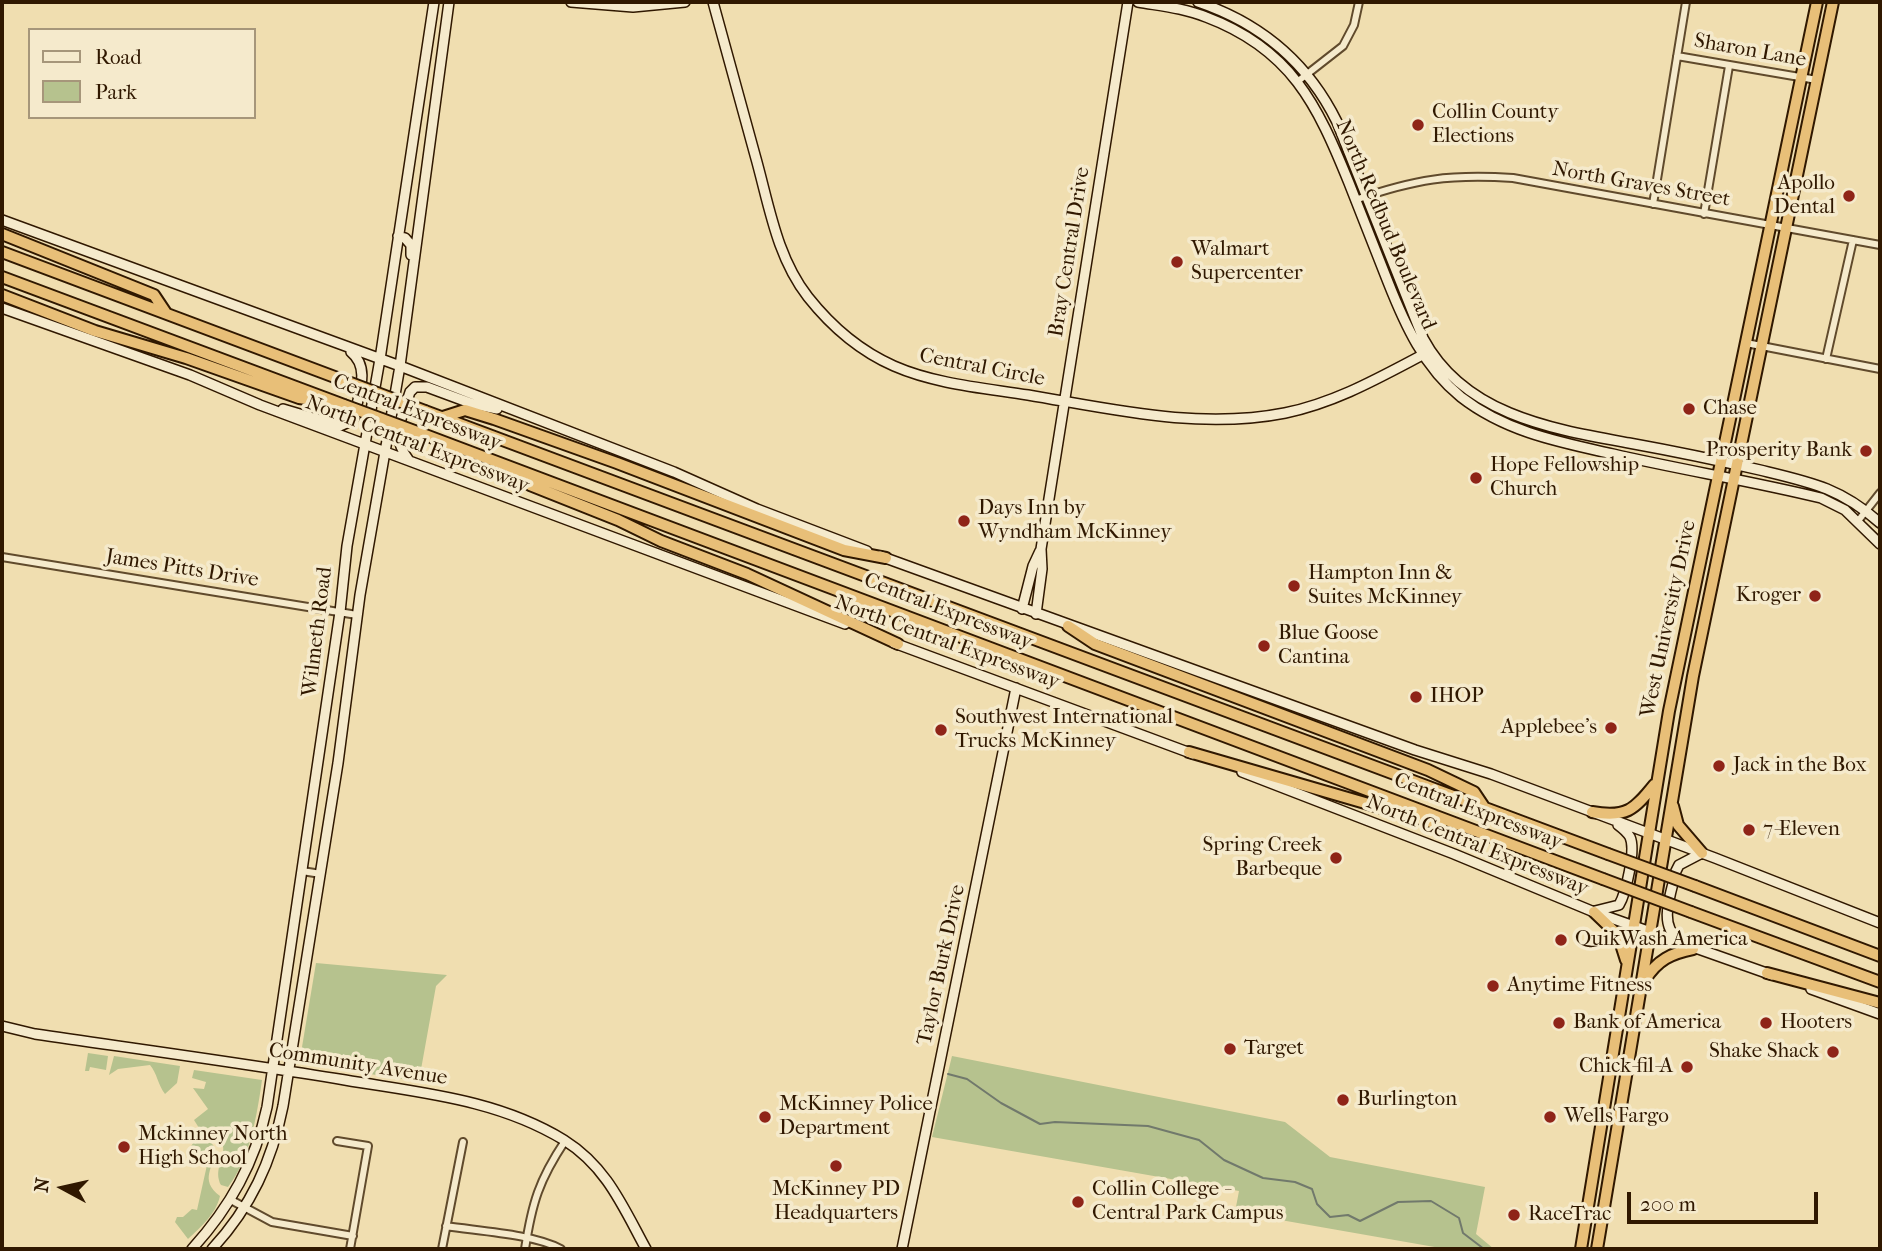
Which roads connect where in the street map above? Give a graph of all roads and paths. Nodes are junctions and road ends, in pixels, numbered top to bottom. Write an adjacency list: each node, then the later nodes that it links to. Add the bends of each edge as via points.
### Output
1 (434, 2): 19 (main road, Wilmeth Road)
2 (449, 2): 20 (main road, Wilmeth Road)
3 (570, 2): 4 (main road, via 633,7)
4 (685, 2)
5 (713, 2): 46 (main road, Central Circle, via 774,229 792,272 821,312 862,349 905,370)
6 (1128, 2): 46 (main road, Bray Central Drive)
7 (1138, 2): 18 (main road, North Redbud Boulevard, via 1192,12 1231,28 1271,54)
8 (1198, 2): 15 (main road, North Redbud Boulevard, via 1265,35)
9 (1359, 2): 15 (street, via 1343,46)
10 (1686, 2): 13 (street)
11 (1817, 2): 16 (highway, West University Drive)
12 (1833, 2): 17 (highway, West University Drive)
13 (1677, 56): 14 (street, Sharon Lane); 23 (street)
14 (1729, 66): 16 (street, Sharon Lane); 24 (street)
15 (1308, 75): 18 (street); 21 (main road, North Redbud Boulevard, via 1337,122)
16 (1801, 78): 17 (street, Sharon Lane); 26 (highway, West University Drive)
17 (1817, 80): 27 (highway, West University Drive)
18 (1297, 82): 22 (main road, North Redbud Boulevard, via 1327,128)
19 (415, 118): 20 (main road); 29 (main road, Wilmeth Road)
20 (433, 122): 37 (main road, Wilmeth Road)
21 (1366, 196): 22 (street, North Graves Street); 23 (street, North Graves Street, via 1419,180 1468,176 1513,178); 41 (main road, North Redbud Boulevard)
22 (1355, 200): 41 (main road, North Redbud Boulevard, via 1399,311)
23 (1653, 204): 24 (street, North Graves Street)
24 (1704, 214): 26 (street, North Graves Street)
25 (2, 220): 40 (main road)
26 (1771, 226): 27 (street, North Graves Street); 38 (highway, West University Drive)
27 (1786, 229): 30 (street, North Graves Street); 39 (highway, West University Drive)
28 (2, 234): 36 (highway, via 154,295)
29 (398, 236): 37 (main road, via 411,244); 42 (main road, Wilmeth Road)
30 (1853, 240): 31 (street, North Graves Street); 43 (street)
31 (1880, 245)
32 (2, 252): 36 (highway, Central Expressway)
33 (2, 277): 48 (highway, Central Expressway)
34 (2, 295): 48 (highway, via 95,331 299,398)
35 (2, 308): 47 (main road, North Central Expressway, via 190,374)
36 (166, 313): 50 (highway, Central Expressway, bridge)
37 (405, 320): 44 (main road, Wilmeth Road)
38 (1746, 343): 39 (street); 59 (highway, West University Drive)
39 (1761, 346): 43 (street); 60 (highway, West University Drive)
40 (347, 348): 42 (main road); 47 (main road, via 363,368 354,418 349,422 341,426)
41 (1426, 353): 46 (main road, Central Circle, via 1337,398 1262,416 1174,418); 51 (main road, North Redbud Boulevard, via 1485,401); 52 (main road, North Redbud Boulevard, via 1446,383 1471,404 1512,428)
42 (380, 359): 44 (main road); 53 (main road, Wilmeth Road)
43 (1826, 359): 45 (street)
44 (400, 366): 49 (main road); 54 (main road, Wilmeth Road)
45 (1880, 369)
46 (1063, 401): 68 (main road, Bray Central Drive)
47 (261, 405): 53 (main road, North Central Expressway)
48 (344, 405): 56 (highway, Central Expressway, bridge)
49 (519, 413): 58 (main road, via 415,387 397,435 399,448); 70 (main road)
50 (443, 418): 70 (highway, via 465,411 494,419 844,550); 81 (highway, Central Expressway)
51 (1547, 427): 52 (main road); 55 (main road, North Redbud Boulevard)
52 (1544, 438): 57 (main road, North Redbud Boulevard)
53 (363, 442): 54 (main road, North Central Expressway); 72 (main road, Wilmeth Road)
54 (384, 451): 58 (main road, North Central Expressway); 74 (main road, Wilmeth Road)
55 (1681, 453): 57 (main road, via 1640,450); 59 (main road, North Redbud Boulevard)
56 (485, 459): 76 (highway, via 530,485 747,574); 86 (highway, Central Expressway)
57 (1633, 459): 61 (main road, North Redbud Boulevard)
58 (410, 461): 76 (main road, North Central Expressway)
59 (1721, 461): 60 (main road, North Redbud Boulevard); 61 (highway, West University Drive)
60 (1736, 464): 62 (highway, West University Drive); 64 (main road, North Redbud Boulevard, via 1819,484)
61 (1718, 477): 62 (main road, North Redbud Boulevard); 79 (highway, West University Drive)
62 (1733, 480): 65 (main road, North Redbud Boulevard, via 1821,498); 80 (highway, West University Drive)
63 (1880, 493): 64 (street)
64 (1866, 510): 65 (street); 66 (main road, North Redbud Boulevard)
65 (1858, 521): 67 (main road, North Redbud Boulevard)
66 (1880, 523)
67 (1880, 544)
68 (1041, 549): 71 (main road, Bray Central Drive); 73 (main road, Bray Central Drive)
69 (2, 557): 72 (street, James Pitts Drive)
70 (886, 558): 71 (main road)
71 (1022, 609): 73 (main road)
72 (340, 612): 74 (street, James Pitts Drive); 88 (main road, Wilmeth Road)
73 (1036, 614): 75 (main road)
74 (357, 615): 89 (main road, Wilmeth Road)
75 (1068, 626): 81 (highway, via 1095,644 1428,770 1474,792); 82 (main road)
76 (898, 644): 77 (main road, North Central Expressway)
77 (1016, 688): 78 (main road, North Central Expressway); 122 (main road, Taylor Burk Drive)
78 (1189, 752): 86 (highway); 90 (main road, North Central Expressway)
79 (1656, 783): 82 (highway, via 1627,811 1613,815); 84 (highway, West University Drive)
80 (1672, 797): 85 (highway, West University Drive); 87 (highway, via 1678,825)
81 (1484, 807): 95 (highway, Central Expressway, bridge)
82 (1592, 812): 83 (main road)
83 (1610, 818): 84 (main road); 90 (main road, via 1630,838 1628,878 1619,905)
84 (1649, 833): 85 (main road); 92 (highway, West University Drive)
85 (1665, 839): 87 (main road); 93 (highway, West University Drive)
86 (1519, 847): 98 (highway, Central Expressway, bridge)
87 (1702, 853): 91 (main road); 94 (main road, via 1677,868 1667,918 1670,933)
88 (302, 872): 89 (street); 103 (main road, Wilmeth Road)
89 (321, 874): 104 (main road, Wilmeth Road)
90 (1594, 912): 92 (main road, North Central Expressway); 96 (highway, via 1618,935)
91 (1880, 923)
92 (1634, 927): 93 (main road, North Central Expressway); 96 (highway, West University Drive)
93 (1650, 933): 94 (main road, North Central Expressway); 99 (highway, West University Drive)
94 (1693, 948): 97 (main road, North Central Expressway); 99 (highway, via 1665,958)
95 (1880, 956)
96 (1628, 966): 105 (highway, West University Drive)
97 (1767, 973): 100 (highway); 101 (main road, North Central Expressway)
98 (1880, 982)
99 (1642, 985): 106 (highway, West University Drive)
100 (1880, 1003)
101 (1880, 1014)
102 (2, 1026): 103 (main road, Community Avenue)
103 (273, 1069): 104 (main road, Community Avenue); 110 (main road, Wilmeth Road, via 260,1136)
104 (289, 1071): 107 (main road, Community Avenue, via 474,1101 515,1115); 111 (main road, Wilmeth Road, via 273,1150)
105 (1608, 1081): 106 (highway); 123 (highway, West University Drive)
106 (1625, 1083): 124 (highway, West University Drive)
107 (565, 1141): 114 (street, via 535,1195); 121 (main road, Community Avenue, via 613,1187)
108 (337, 1142): 113 (street, via 368,1146)
109 (463, 1142): 112 (street)
110 (231, 1200): 111 (street); 115 (main road, Wilmeth Road)
111 (244, 1208): 113 (street, via 280,1224); 116 (main road, Wilmeth Road)
112 (446, 1226): 114 (street); 118 (street)
113 (353, 1236): 117 (street)
114 (527, 1239): 119 (street); 120 (street)
115 (192, 1249)
116 (212, 1249)
117 (350, 1249)
118 (442, 1249)
119 (525, 1249)
120 (561, 1249)
121 (646, 1249)
122 (902, 1249)
123 (1581, 1249)
124 (1597, 1249)

